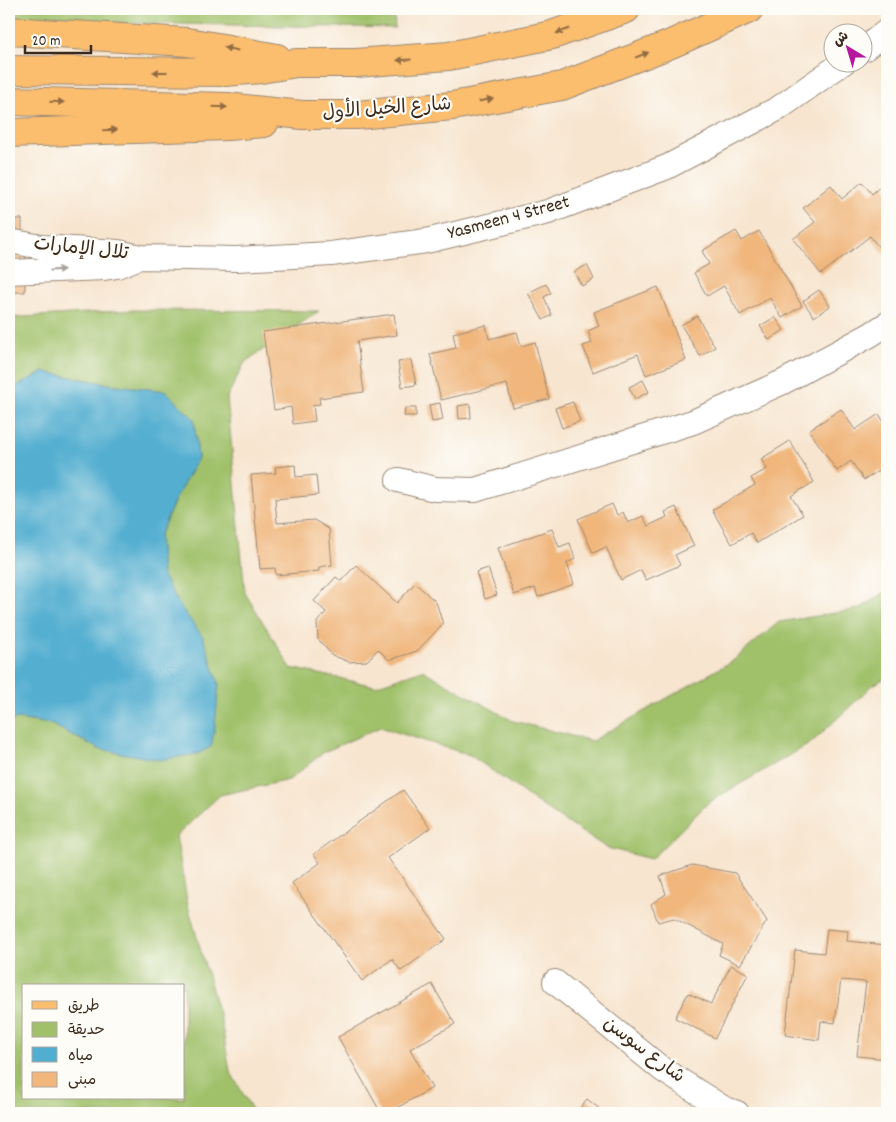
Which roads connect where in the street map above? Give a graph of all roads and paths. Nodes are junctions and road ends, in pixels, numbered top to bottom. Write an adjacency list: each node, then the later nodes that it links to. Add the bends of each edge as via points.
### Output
1 (626, 9): 6 (main road, one-way to 6, via 552,34 449,56 356,63)
2 (749, 9): 10 (main road, شارع الخيل الأول, one-way to 2, via 357,115 452,106 562,86 671,44)
3 (9, 30): 6 (main road, one-way to 3, via 187,42)
4 (887, 31): 5 (street)
5 (874, 41)
6 (296, 63): 7 (main road, one-way to 7, via 225,72)
7 (9, 70)
8 (830, 72): 13 (street, Yasmeen 4 Street, via 778,108 667,168 548,212 426,241 331,254 236,259)
9 (9, 101): 10 (main road, شارع الخيل الأول, one-way to 10, via 227,107)
10 (302, 115): 11 (main road, one-way to 10, via 228,126)
11 (9, 133)
12 (9, 241): 13 (street, تلال الإمارات, via 42,248 118,252)
13 (140, 257): 14 (street, تلال الإمارات, one-way to 13, via 104,268)
14 (9, 272)
15 (887, 324): 16 (street, via 783,382 693,422 475,490 435,489)
16 (398, 480)
17 (554, 982): 18 (street, شارع سوسن, via 664,1070 723,1108)
18 (737, 1113)

